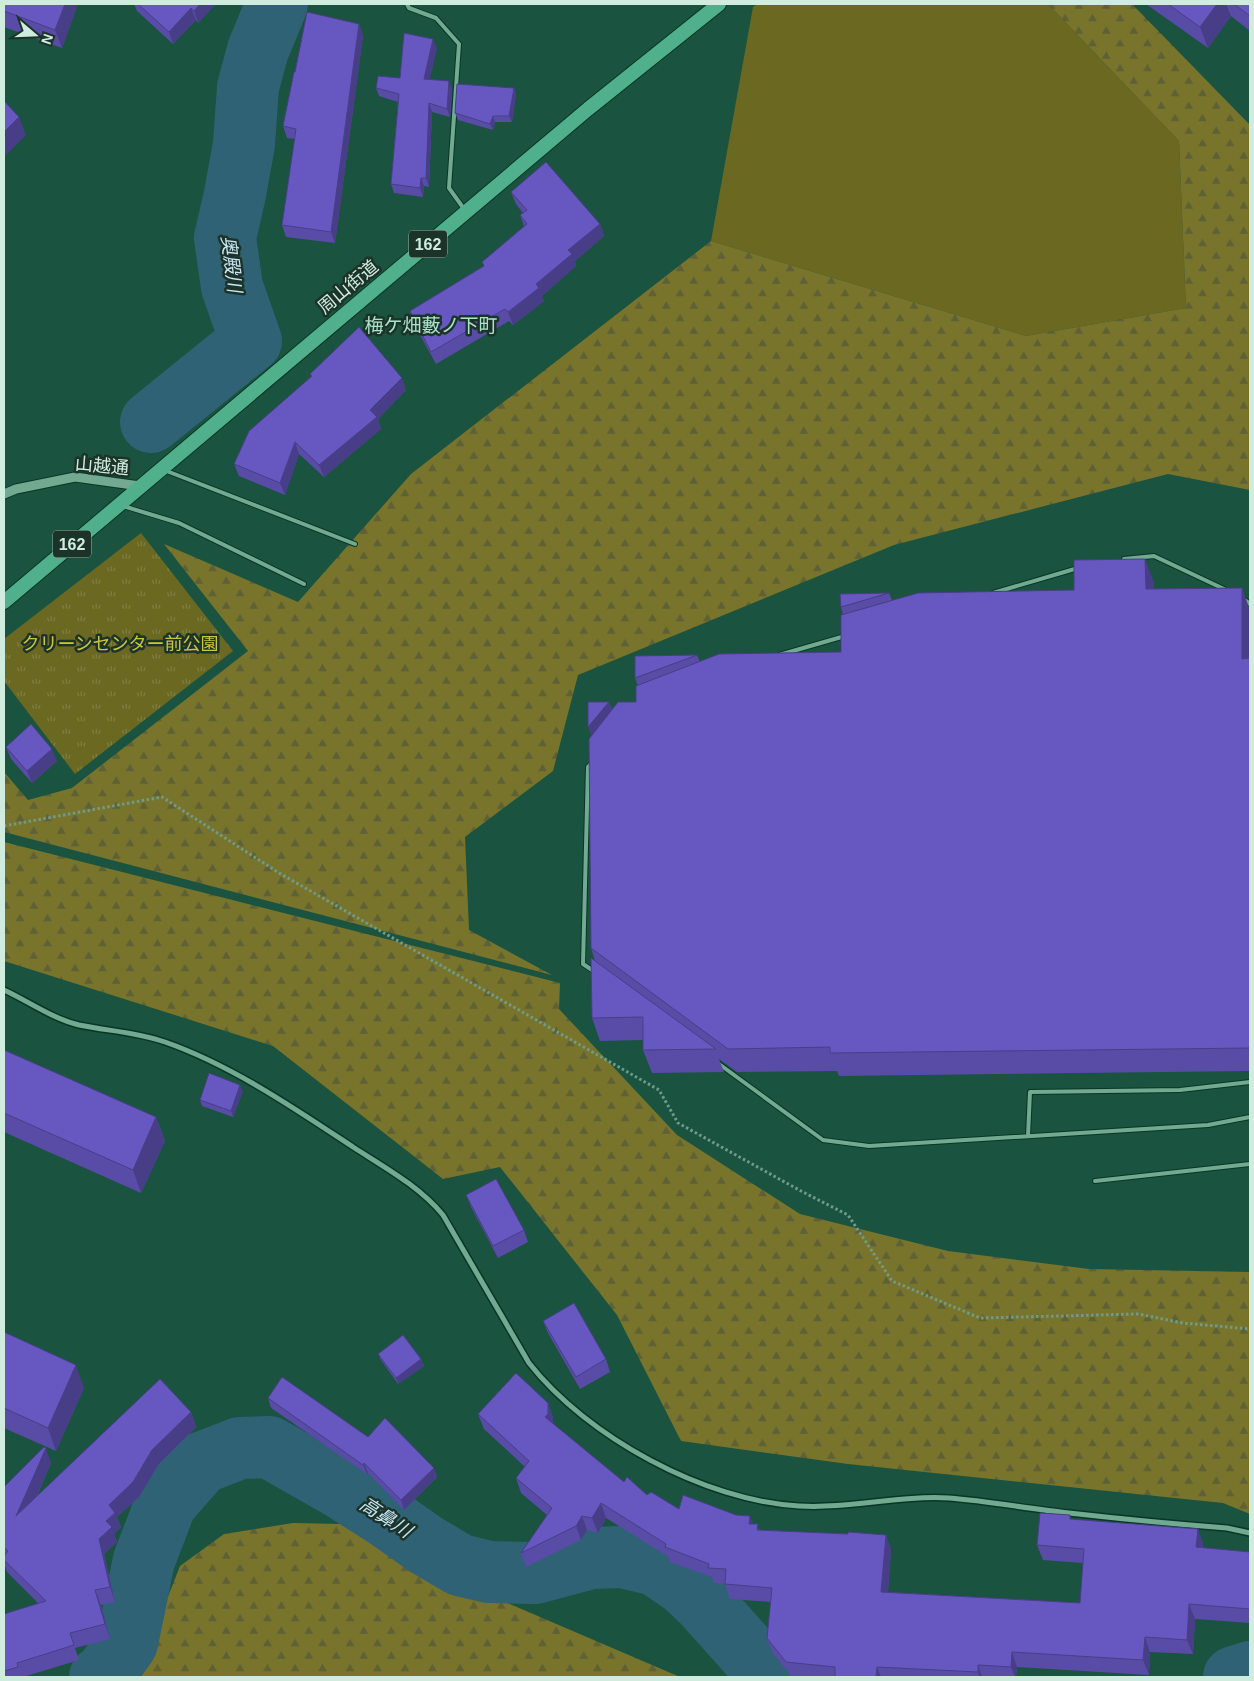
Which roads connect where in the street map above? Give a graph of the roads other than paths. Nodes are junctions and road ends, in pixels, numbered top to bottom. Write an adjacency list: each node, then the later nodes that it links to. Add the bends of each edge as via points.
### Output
1 (407, 4): 3 (lane, via 409,8 436,18 460,44 449,188)
2 (719, 4): 3 (highway, 周山街道 / 162)
3 (466, 212): 4 (highway, 周山街道 / 162)
4 (160, 469): 5 (highway, 周山街道 / 162); 8 (lane)
5 (140, 486): 6 (street, 山越通, via 75,478); 7 (highway, 周山街道 / 162)
6 (4, 494)
7 (117, 505): 11 (lane, via 179,523); 15 (highway, 周山街道 / 162)
8 (355, 544)
9 (1115, 561): 12 (lane, via 1154,556)
10 (1086, 566): 13 (lane)
11 (304, 584)
12 (1229, 592)
13 (991, 593)
14 (1238, 596): 16 (lane)
15 (4, 602)
16 (1250, 604)
17 (850, 634): 18 (lane)
18 (774, 656)
19 (594, 760): 20 (lane, via 588,767 583,964)
20 (599, 975)
21 (4, 990): 28 (street, via 78,1025 138,1034 166,1042 224,1068 306,1116 412,1186 443,1215 529,1363 545,1384 590,1422 628,1448 706,1486 783,1505 837,1506 949,1498)
22 (711, 1058): 25 (lane, via 823,1140 868,1146)
23 (1250, 1082): 25 (lane, via 1180,1090 1030,1092)
24 (1250, 1117): 25 (lane, via 1208,1125)
25 (1028, 1136)
26 (1250, 1164): 27 (lane)
27 (1095, 1181)
28 (1250, 1533)

